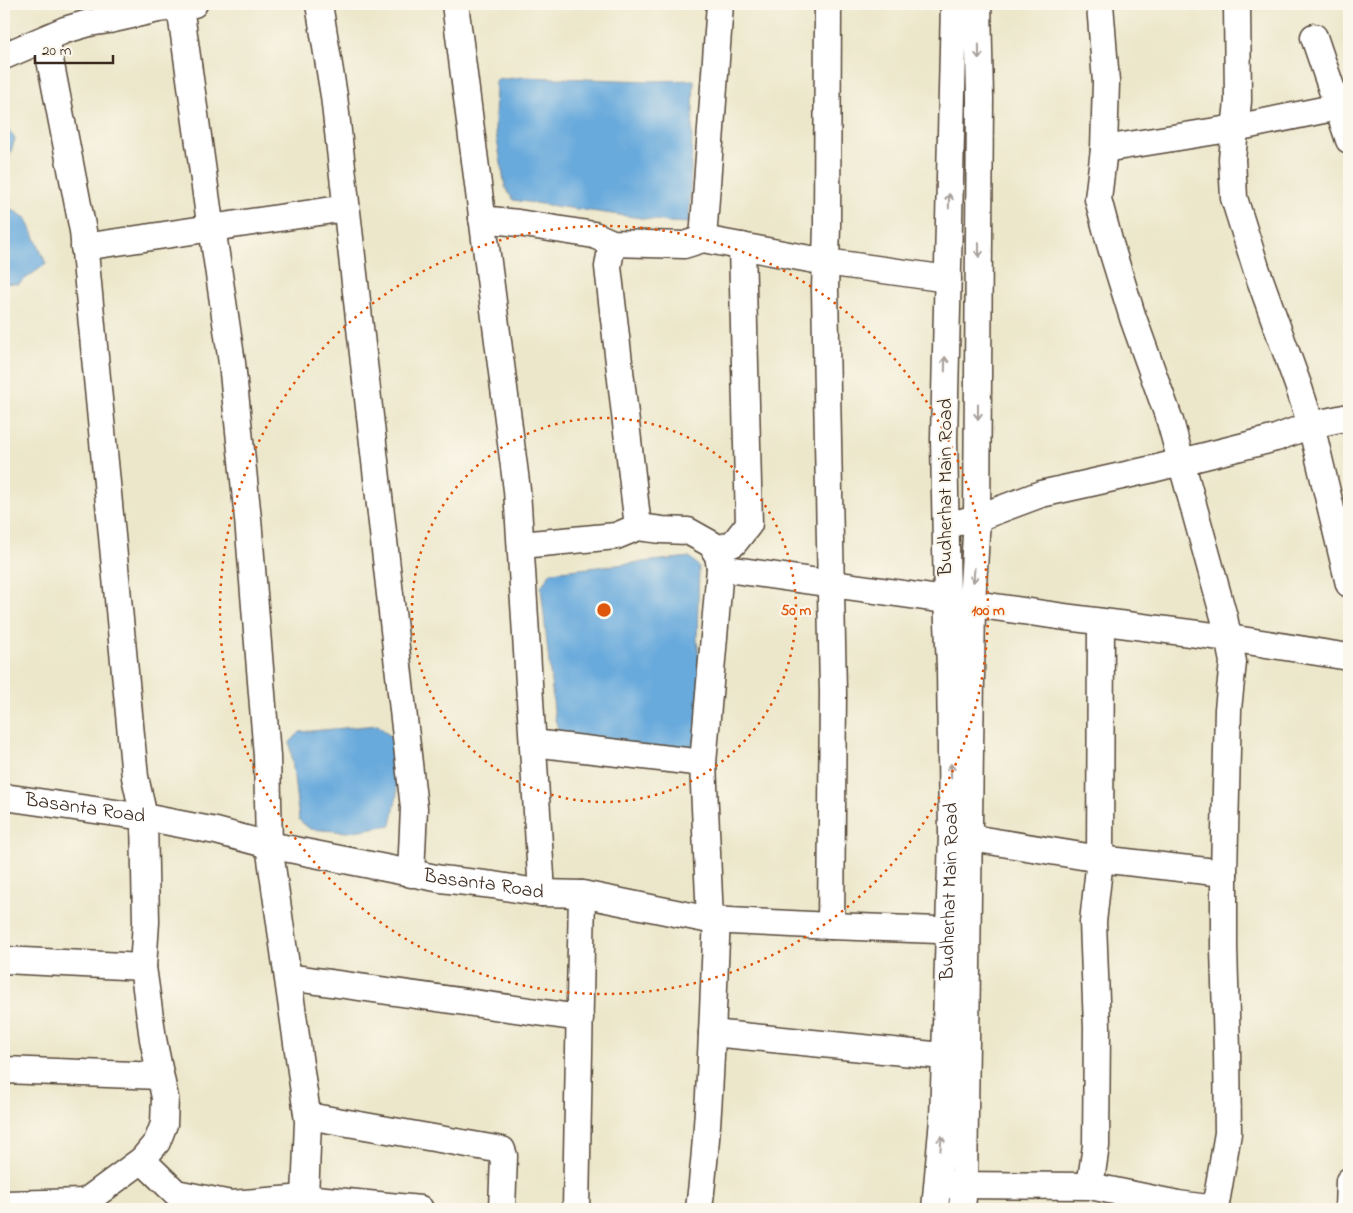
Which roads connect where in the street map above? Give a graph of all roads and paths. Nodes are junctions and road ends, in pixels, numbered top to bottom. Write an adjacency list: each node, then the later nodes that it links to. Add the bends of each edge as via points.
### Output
1 (320, 4): 18 (street)
2 (455, 4): 19 (street)
3 (720, 4): 21 (street)
4 (828, 4): 25 (street)
5 (954, 4): 26 (street, Budherhat Main Road, one-way to 5)
6 (978, 4): 30 (street, Budherhat Main Road, one-way to 30)
7 (1100, 4): 17 (street, via 1106,82)
8 (1237, 4): 15 (street, via 1238,101)
9 (187, 5): 10 (street); 20 (street, via 198,145)
10 (109, 12): 12 (street)
11 (1314, 37): 14 (street)
12 (46, 39): 13 (street); 24 (street)
13 (4, 56)
14 (1344, 106): 15 (street); 16 (street)
15 (1235, 128): 17 (street); 28 (street, via 1232,159 1234,198)
16 (1349, 140)
17 (1104, 149): 29 (street, via 1098,199)
18 (346, 208): 20 (street); 50 (street, via 414,808)
19 (482, 219): 22 (street, via 594,235); 33 (street, via 517,490)
20 (212, 227): 24 (street); 47 (street, via 232,363 248,519 267,756)
21 (703, 239): 22 (street, via 684,245); 23 (street)
22 (612, 243): 32 (street, via 608,267)
23 (742, 246): 25 (street); 34 (street, via 749,524)
24 (84, 247): 45 (street, via 135,776)
25 (826, 262): 26 (street); 35 (street)
26 (948, 279): 31 (street, Budherhat Main Road, one-way to 26, via 944,439)
27 (1349, 417): 28 (street)
28 (1311, 425): 29 (street, via 1276,438); 36 (street)
29 (1181, 462): 30 (street, via 1041,494); 40 (street)
30 (977, 518): 31 (street); 38 (street, Budherhat Main Road, one-way to 38)
31 (946, 526): 37 (street, Budherhat Main Road)
32 (638, 527): 33 (street, via 616,536); 34 (street, via 688,531 712,545)
33 (521, 545): 42 (street)
34 (718, 559): 35 (street); 43 (street)
35 (832, 584): 37 (street); 54 (street)
36 (1349, 584)
37 (946, 600): 38 (street); 46 (street, Budherhat Main Road, one-way to 37)
38 (972, 603): 39 (street); 46 (street, Budherhat Main Road)
39 (1101, 622): 40 (street); 48 (street)
40 (1229, 638): 41 (street); 49 (street, via 1233,662 1228,708)
41 (1349, 657)
42 (533, 743): 43 (street); 51 (street)
43 (703, 763): 53 (street)
44 (4, 797): 45 (street, Basanta Road)
45 (144, 817): 47 (street, Basanta Road); 57 (street, via 146,922)
46 (961, 836): 48 (street); 55 (street, Budherhat Main Road)
47 (269, 845): 50 (street, Basanta Road); 58 (street)
48 (1100, 859): 49 (street); 67 (street, via 1093,922 1097,1027 1096,1146)
49 (1224, 873): 77 (street, via 1228,1133)
50 (411, 874): 51 (street, Basanta Road)
51 (542, 893): 52 (street, Basanta Road)
52 (582, 894): 53 (street, Basanta Road); 59 (street)
53 (714, 920): 54 (street, Basanta Road); 60 (street)
54 (831, 926): 55 (street, Basanta Road)
55 (958, 930): 61 (street, Budherhat Main Road, via 948,989)
56 (4, 960): 57 (street)
57 (143, 967): 63 (street)
58 (288, 977): 59 (street); 64 (street)
59 (580, 1018): 75 (street)
60 (712, 1033): 61 (street); 76 (street)
61 (956, 1057): 68 (street, Budherhat Main Road, one-way to 61, via 943,1119); 69 (street, Budherhat Main Road)
62 (4, 1070): 63 (street)
63 (160, 1076): 65 (street, via 165,1098 164,1124 157,1142)
64 (308, 1116): 70 (street); 74 (street, via 502,1150)
65 (142, 1160): 70 (street, via 176,1193 231,1204); 72 (street)
66 (1349, 1181): 78 (street)
67 (1090, 1186): 69 (street); 77 (street)
68 (937, 1197): 69 (street)
69 (963, 1197)
70 (305, 1198): 73 (street)
71 (4, 1204): 72 (street)
72 (86, 1206)
73 (420, 1209)
74 (502, 1209)
75 (576, 1209)
76 (699, 1209)
77 (1215, 1209)
78 (1348, 1209)

